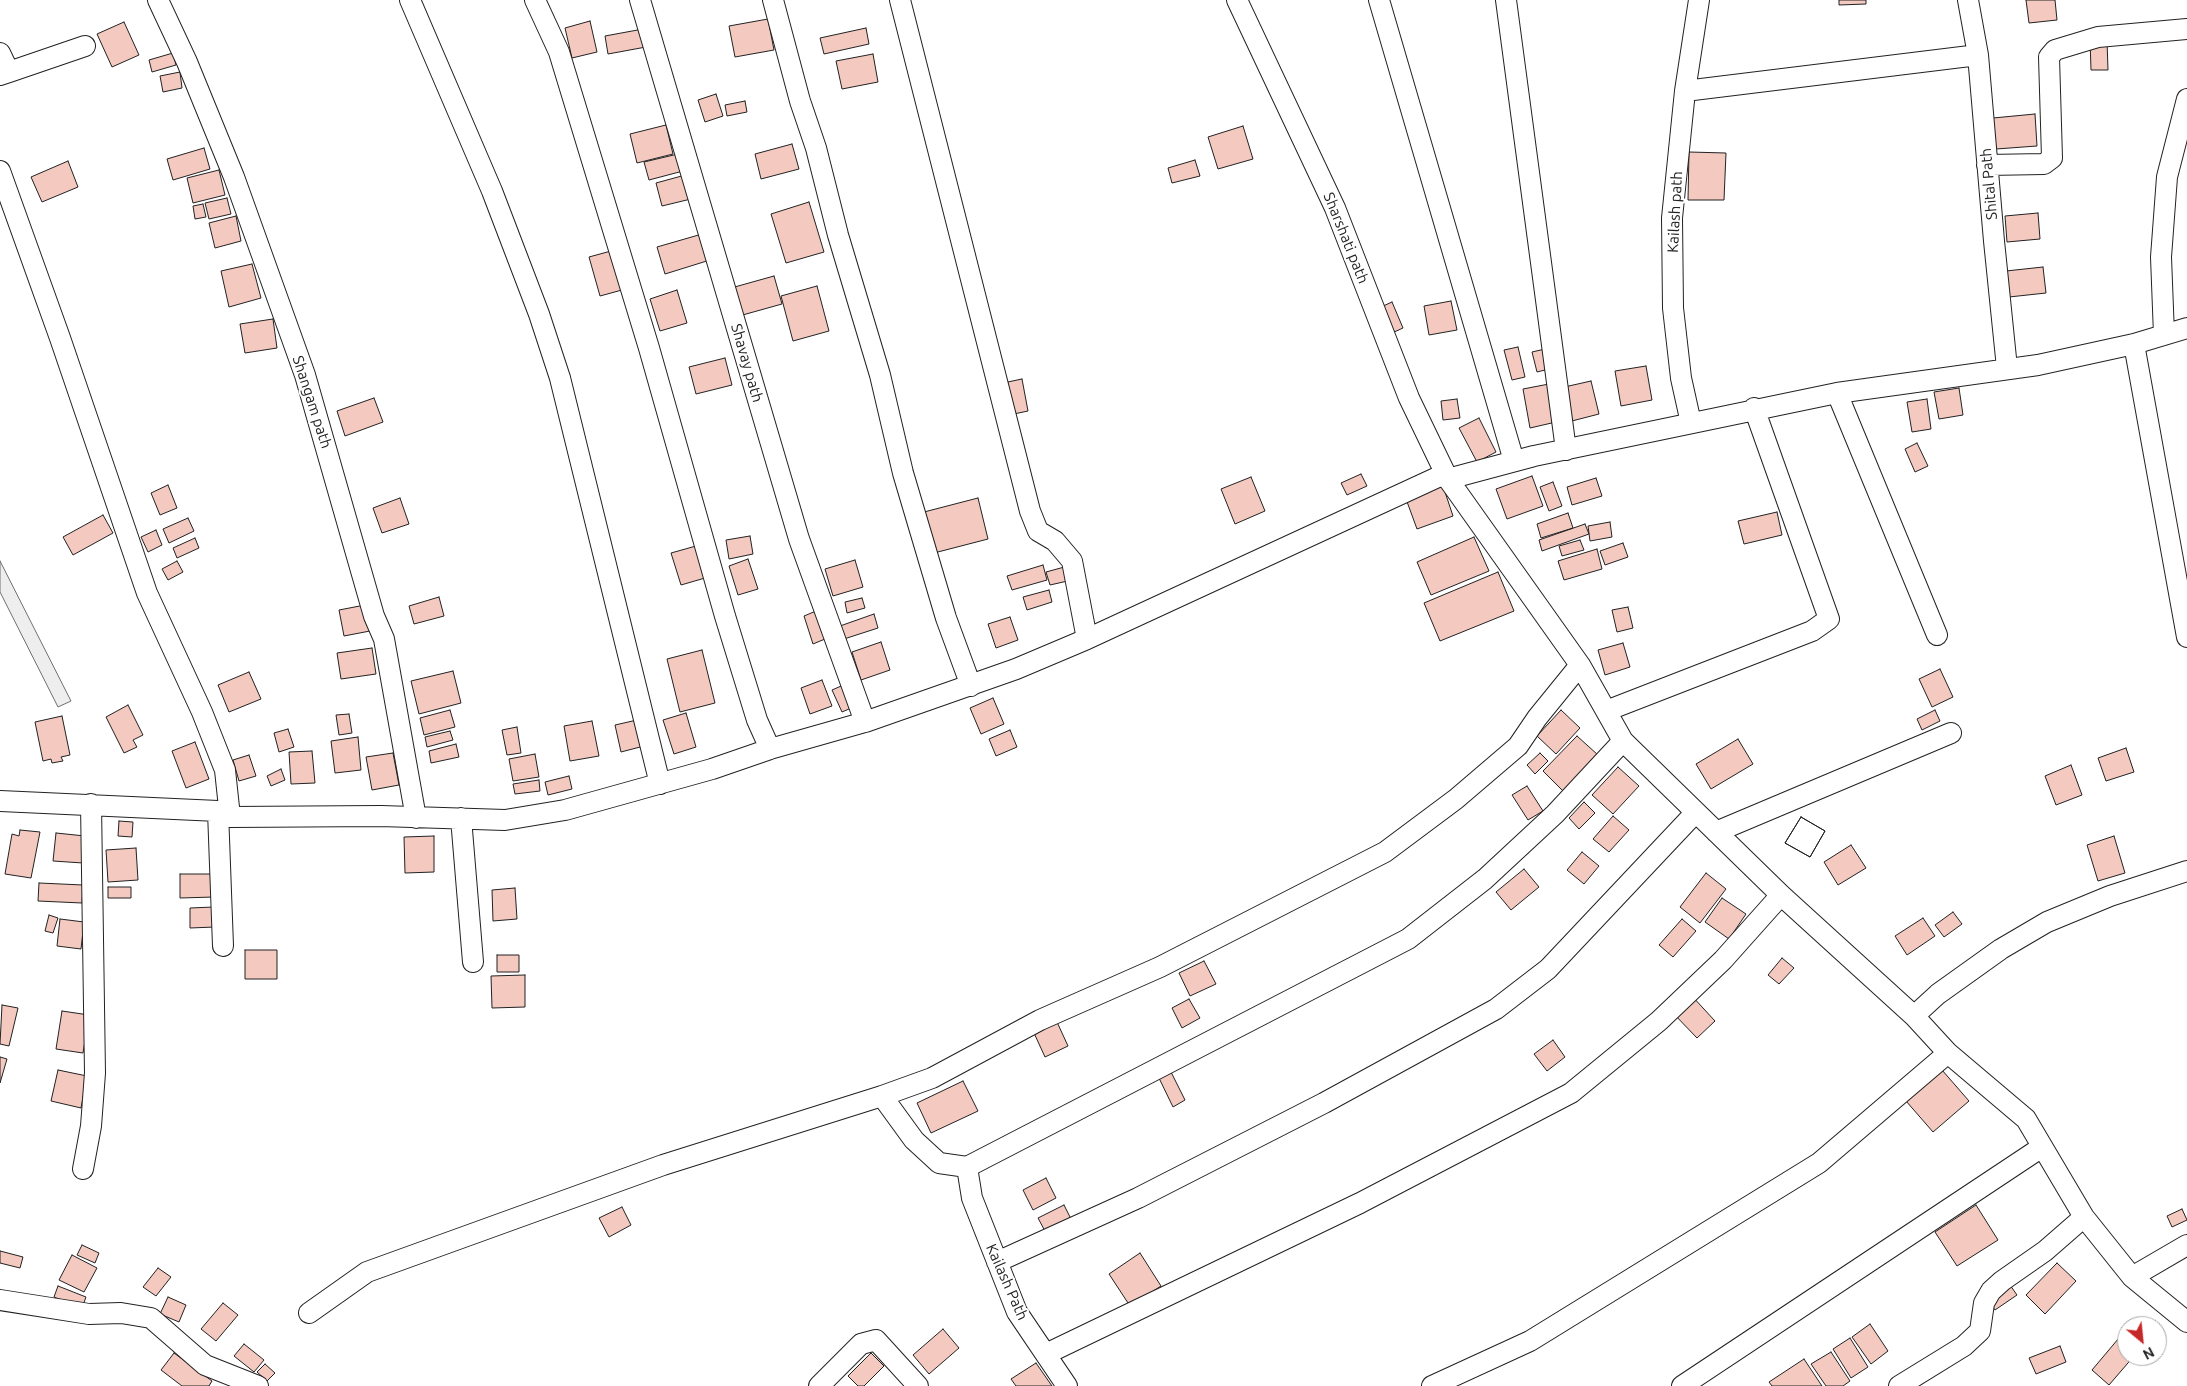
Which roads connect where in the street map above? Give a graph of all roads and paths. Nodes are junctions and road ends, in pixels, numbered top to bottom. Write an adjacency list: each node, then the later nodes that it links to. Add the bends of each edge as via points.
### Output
1 (158, 0): 46 (street, Shangam path, via 234,177 305,375 374,616 384,639)
2 (410, 0): 41 (street, via 488,183 539,314 562,387)
3 (535, 0): 40 (street, via 558,52 649,348 725,616 757,720)
4 (640, 0): 37 (street, Shavay path, via 798,539)
5 (773, 0): 35 (street, via 880,376 903,473 946,618)
6 (900, 0): 33 (street, via 1030,511 1038,531 1055,541 1072,561)
7 (1237, 0): 30 (street, Sharshati path, via 1335,208 1409,398)
8 (1379, 0): 29 (street)
9 (1506, 0): 28 (street)
10 (1699, 0): 17 (street, Kailash path)
11 (1968, 0): 15 (street, Shital Path)
12 (2187, 29): 19 (street, via 2098,37 2055,50 2049,56 2052,158 2044,164)
13 (85, 46): 16 (street)
14 (0, 53): 16 (street)
15 (1978, 55): 17 (street); 19 (street, Shital Path)
16 (4, 73)
17 (1685, 91): 27 (street, Kailash path, via 1672,218 1674,308 1681,378)
18 (2187, 99): 22 (street, via 2167,177 2162,258)
19 (1987, 165): 24 (street, Shital Path)
20 (0, 172): 45 (street, via 147,593 225,770)
21 (2187, 328): 22 (street)
22 (2164, 335): 23 (street)
23 (2134, 344): 24 (street, via 2038,365); 32 (street)
24 (2007, 368): 25 (street)
25 (1837, 393): 26 (street); 31 (street)
26 (1754, 408): 27 (street); 36 (street, via 1829,619 1812,631)
27 (1691, 423): 28 (street)
28 (1566, 450): 29 (street)
29 (1514, 461): 30 (street)
30 (1448, 479): 33 (street, via 1440,476); 34 (street, Sharshati path)
31 (1937, 635)
32 (2187, 637)
33 (1088, 639): 35 (street)
34 (1580, 665): 36 (street, Sharshati path); 55 (street, via 1518,746 1456,799 1385,852 1160,967 1040,1020 932,1078)
35 (971, 686): 37 (street)
36 (1606, 711): 39 (street, Sharshati path)
37 (865, 722): 40 (street)
38 (1951, 733): 48 (street)
39 (1623, 741): 44 (street, Sharshati path); 57 (street, via 1548,821 1485,879 1408,939)
40 (770, 749): 41 (street)
41 (660, 784): 47 (street, via 556,811 505,820)
42 (0, 800): 43 (street)
43 (91, 804): 45 (street); 58 (street, via 95,1073 91,1126)
44 (1696, 812): 48 (street, Sharshati path); 61 (street, via 1548,969 1496,1009 1324,1103 1164,1184)
45 (224, 814): 46 (street); 51 (street)
46 (416, 818): 47 (street)
47 (462, 818): 52 (street)
48 (1716, 832): 50 (street, Sharshati path)
49 (2187, 871): 53 (street, via 2110,896 2047,922 1993,955 1938,994)
50 (1781, 895): 53 (street, Sharshati path); 66 (street, via 1724,960 1659,1021 1572,1093 1360,1203)
51 (223, 946)
52 (473, 962)
53 (1914, 1016): 54 (street, Sharshati path)
54 (1948, 1053): 56 (street, Sharshati path, via 2026,1119); 71 (street, via 1819,1163 1530,1341)
55 (882, 1096): 57 (street, via 914,1140 939,1163); 64 (street, via 663,1165 367,1272)
56 (2042, 1147): 59 (street, Sharshati path); 72 (street)
57 (967, 1167): 61 (street, Kailash Path, via 972,1198)
58 (83, 1169)
59 (2084, 1217): 62 (street, Sharshati path); 73 (street, via 1991,1291 1984,1302 1980,1331 1964,1346)
60 (2187, 1246): 62 (street)
61 (997, 1262): 66 (street, Kailash Path, via 1018,1312)
62 (2132, 1277): 65 (street, Sharshati path)
63 (0, 1300): 67 (street, via 89,1314 121,1312 151,1318 205,1365)
64 (309, 1313)
65 (2187, 1322)
66 (1046, 1354): 70 (street, Kailash Path)
67 (258, 1386)
68 (819, 1386): 69 (street, via 861,1344 876,1340)
69 (918, 1386)
70 (1067, 1386)
71 (1432, 1386)
72 (1682, 1386)
73 (1899, 1386)

